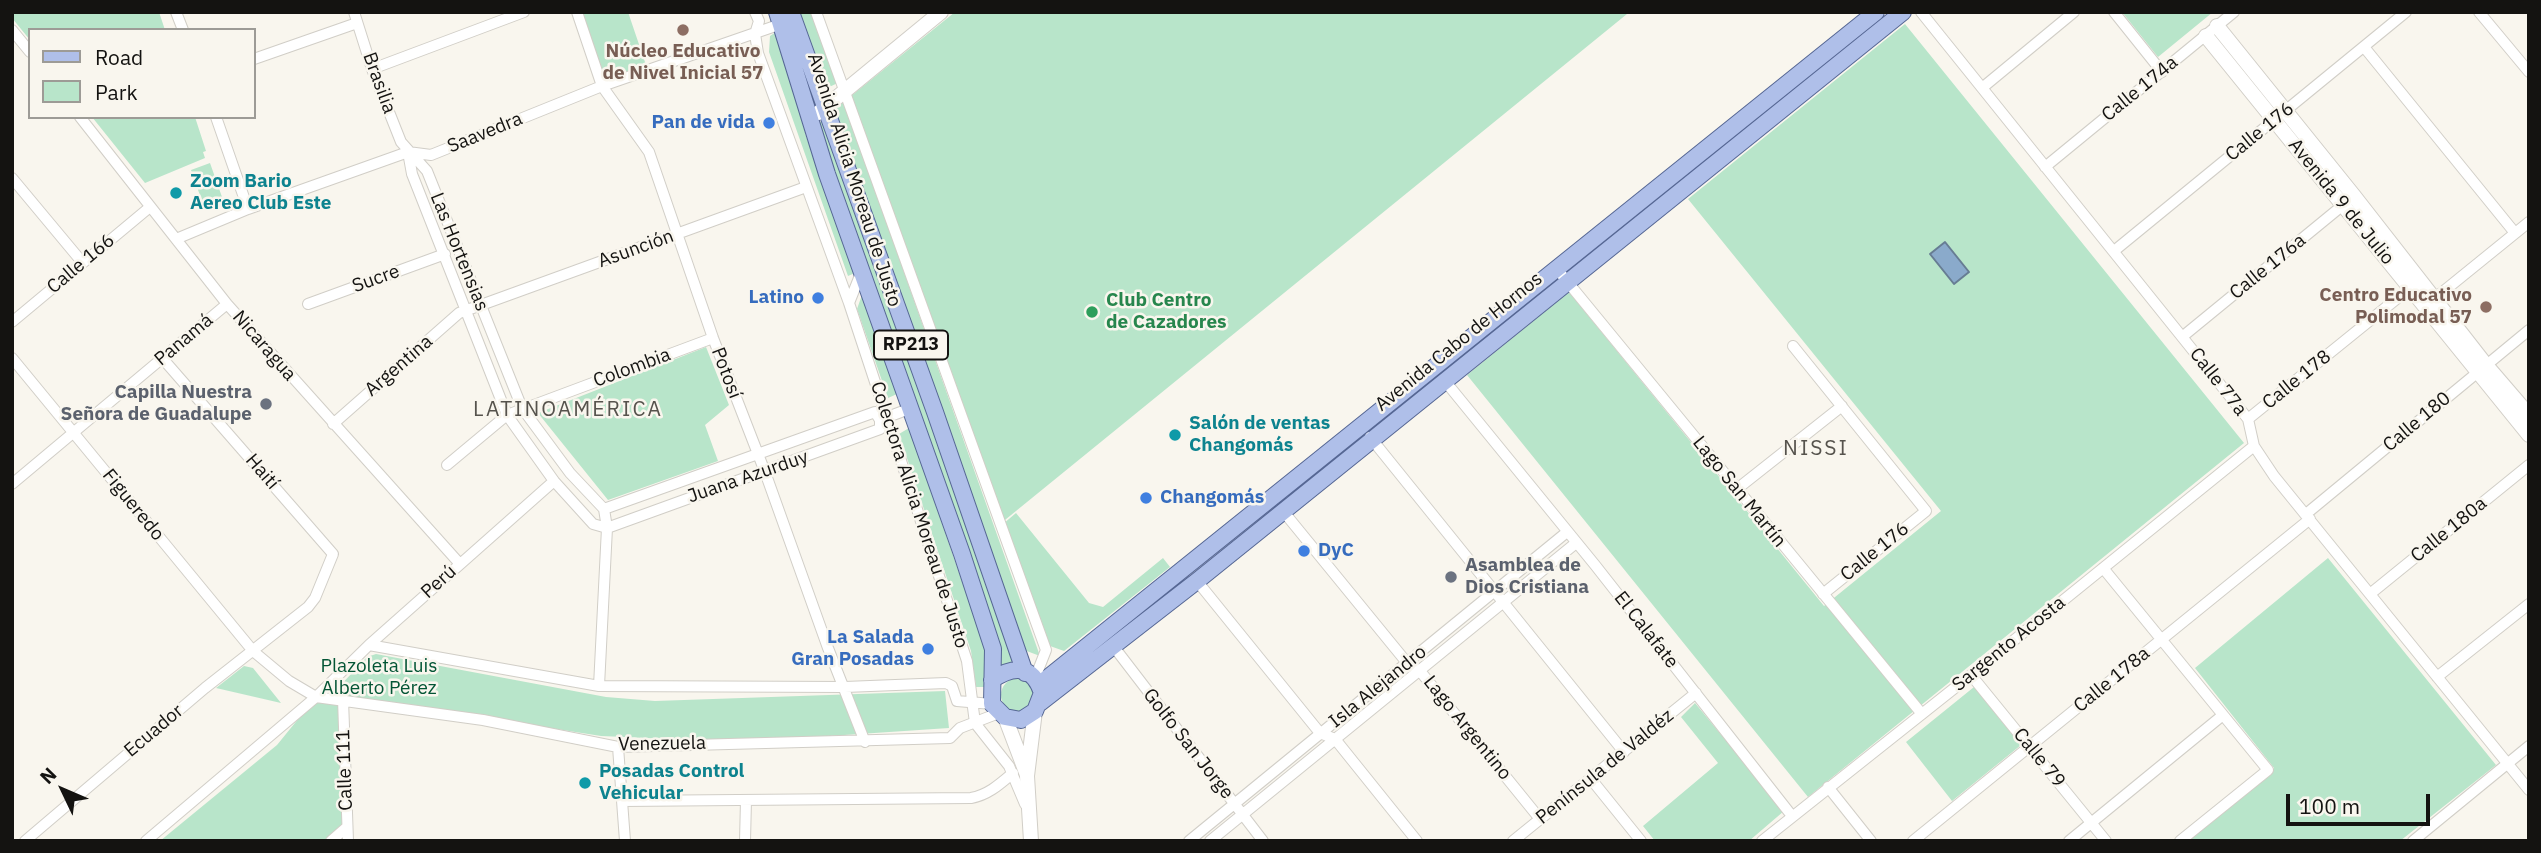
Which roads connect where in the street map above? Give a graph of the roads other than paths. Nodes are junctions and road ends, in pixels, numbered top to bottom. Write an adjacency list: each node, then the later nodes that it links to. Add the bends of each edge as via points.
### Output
1 (524, 12): 22 (street)
2 (577, 12): 25 (street, Potosí)
3 (755, 12): 18 (street, Colectora Alicia Moreau de Justo, via 759,21)
4 (816, 12): 27 (street)
5 (942, 12): 27 (main road)
6 (1876, 12): 47 (main road, Avenida Cabo de Hornos)
7 (1903, 12): 49 (main road, Avenida Cabo de Hornos)
8 (1921, 12): 26 (street, Calle 77a)
9 (2074, 12): 26 (street)
10 (2114, 12): 23 (street)
11 (2234, 12): 17 (street, Calle 174a)
12 (2406, 12): 19 (street, Calle 176)
13 (2479, 12): 24 (street)
14 (785, 17): 18 (street, Saavedra); 28 (main road, Avenida Alicia Moreau de Justo / RP213); 32 (main road, Avenida Alicia Moreau de Justo / RP213)
15 (356, 18): 21 (street); 22 (street, Brasilia)
16 (12, 30): 20 (street)
17 (2211, 31): 23 (street, Calle 174a); 29 (main road, Avenida 9 de Julio)
18 (755, 34): 25 (street, Saavedra); 36 (street, Colectora Alicia Moreau de Justo)
19 (2364, 47): 29 (street, Calle 176); 41 (street)
20 (28, 50)
21 (256, 58)
22 (372, 69): 33 (street, Brasilia)
23 (2162, 72): 34 (street, Calle 174a)
24 (2529, 72)
25 (602, 86): 33 (street, Saavedra, via 431,155); 42 (street, Potosí, via 649,152)
26 (1982, 88): 34 (street, Calle 77a)
27 (844, 92): 28 (main road); 109 (street, via 1046,650)
28 (826, 106): 32 (main road); 109 (main road, Avenida Alicia Moreau de Justo / RP213)
29 (2280, 116): 37 (main road, Avenida 9 de Julio); 44 (street, Calle 176)
30 (86, 119): 38 (street, Nicaragua)
31 (217, 119): 39 (street)
32 (810, 119): 48 (main road, Avenida Alicia Moreau de Justo / RP213)
33 (408, 152): 39 (street, Saavedra); 45 (street, Las Hortensias, via 412,174); 55 (street, Las Hortensias, via 427,171)
34 (2045, 167): 44 (street, Calle 77a)
35 (12, 178): 46 (street)
36 (806, 187): 42 (street, Asunción); 52 (street, Colectora Alicia Moreau de Justo)
37 (2349, 201): 50 (main road, Avenida 9 de Julio); 51 (main road, Avenida 9 de Julio); 59 (street, Calle 176a)
38 (150, 207): 43 (street, Nicaragua); 46 (street, Calle 166)
39 (248, 209): 43 (street, Saavedra)
40 (2529, 222): 41 (street)
41 (2515, 233): 51 (street)
42 (677, 235): 55 (street, Asunción); 60 (street, Potosí)
43 (176, 239): 53 (street, Nicaragua)
44 (2113, 251): 59 (street, Calle 77a)
45 (445, 254): 54 (street, Sucre); 56 (street, Las Hortensias)
46 (82, 262): 57 (street, Calle 166)
47 (1557, 269): 49 (street, Lago San Martín); 74 (main road, Avenida Cabo de Hornos)
48 (861, 273): 52 (street); 68 (main road, Avenida Alicia Moreau de Justo / RP213)
49 (1567, 282): 65 (main road, Avenida Cabo de Hornos); 85 (street, Lago San Martín)
50 (2410, 288): 64 (main road, Avenida 9 de Julio); 72 (street, Calle 178)
51 (2434, 299): 64 (main road, Avenida 9 de Julio)
52 (849, 303): 71 (street, Colectora Alicia Moreau de Justo)
53 (228, 304): 63 (street, Panamá); 73 (street, Nicaragua)
54 (308, 304)
55 (480, 305): 56 (street, Asunción); 67 (street, Las Hortensias)
56 (466, 310): 69 (street, Las Hortensias); 73 (street, Argentina)
57 (12, 322)
58 (2529, 330): 64 (street, Calle 180)
59 (2182, 337): 72 (street, Calle 77a)
60 (713, 338): 67 (street, Colombia); 79 (street, Potosí)
61 (1793, 346): 66 (street)
62 (12, 358): 75 (street, Figueredo)
63 (163, 359): 75 (street, Panamá); 92 (street, Haití)
64 (2482, 368): 70 (main road, Avenida 9 de Julio); 76 (main road, Avenida 9 de Julio); 88 (street, Calle 180)
65 (1445, 382): 77 (main road, Avenida Cabo de Hornos); 90 (street, El Calafate)
66 (1842, 406): 85 (street); 97 (street, Calle 176, via 1926,511)
67 (522, 408): 69 (street, Colombia); 86 (street, Las Hortensias, via 570,473)
68 (909, 409): 71 (street, Juana Azurduy); 110 (main road, Avenida Alicia Moreau de Justo / RP213, via 993,649)
69 (507, 415): 80 (street, Colombia); 83 (street, Las Hortensias)
70 (2529, 415)
71 (884, 419): 79 (street, Juana Azurduy, via 875,412); 82 (street, Juana Azurduy, via 880,429); 116 (street, Colectora Alicia Moreau de Justo, via 967,661)
72 (2248, 419): 78 (street, Calle 77a)
73 (333, 424): 93 (street, Nicaragua)
74 (1362, 426): 77 (street); 109 (main road, Avenida Cabo de Hornos)
75 (74, 432): 84 (street, Panamá); 104 (street, Figueredo)
76 (2529, 435)
77 (1372, 440): 87 (main road, Avenida Cabo de Hornos); 96 (street)
78 (2254, 446): 88 (street, Calle 77a); 94 (street, Sargento Acosta)
79 (757, 454): 82 (street, Potosí); 86 (street, Juana Azurduy)
80 (447, 464)
81 (2529, 465): 98 (street, Calle 180a)
82 (765, 472): 89 (street, Juana Azurduy); 112 (street, Potosí)
83 (554, 481): 89 (street, via 593,524); 93 (street, Perú)
84 (12, 484)
85 (1737, 489): 97 (street, Lago San Martín)
86 (604, 509): 89 (street)
87 (1283, 511): 95 (main road, Avenida Cabo de Hornos); 105 (street, Lago Argentino)
88 (2308, 516): 98 (street, Calle 77a); 101 (street, Calle 178a)
89 (607, 528): 111 (street)
90 (1567, 533): 91 (street, El Calafate); 96 (street, Isla Alejandro)
91 (1576, 542): 99 (street, Isla Alejandro); 113 (street, El Calafate)
92 (333, 554): 104 (street, Ecuador, via 308,607)
93 (460, 564): 102 (street, Perú)
94 (2103, 568): 101 (street); 107 (street, Sargento Acosta)
95 (1197, 581): 103 (main road, Avenida Cabo de Hornos); 122 (street)
96 (1495, 593): 99 (street); 105 (street, Isla Alejandro)
97 (1823, 594): 119 (street, Lago San Martín)
98 (2370, 594): 108 (street, Calle 77a)
99 (1503, 604): 106 (street, Isla Alejandro); 128 (street)
100 (2529, 604): 108 (street)
101 (2162, 639): 120 (street); 127 (street, Calle 178a)
102 (369, 645): 111 (street); 114 (street, Perú)
103 (1114, 647): 117 (main road, Avenida Cabo de Hornos); 136 (street, Golfo San Jorge)
104 (253, 652): 114 (street, Venezuela); 143 (street, Ecuador)
105 (1408, 664): 106 (street, Lago Argentino); 122 (street, Isla Alejandro)
106 (1420, 671): 123 (street, Isla Alejandro); 139 (street, Lago Argentino)
107 (1971, 675): 119 (street, Sargento Acosta); 127 (street, Calle 79)
108 (2437, 677): 129 (street, Calle 77a)
109 (1033, 678): 110 (main road, via 1014,669); 117 (main road, Avenida Alicia Moreau de Justo / RP213, via 1042,693)
110 (992, 680): 118 (main road, Avenida Alicia Moreau de Justo / RP213)
111 (598, 686): 112 (street)
112 (845, 687): 116 (street, via 946,683 952,686 957,701); 124 (street, Potosí)
113 (1696, 692): 128 (street, Península de Valdéz); 138 (street, El Calafate)
114 (316, 696): 115 (street, Venezuela); 144 (street, Perú)
115 (343, 699): 126 (street, Venezuela); 141 (street, Calle 111)
116 (972, 703): 118 (street); 121 (street, Colectora Alicia Moreau de Justo)
117 (1037, 707): 118 (main road, via 1021,720); 130 (main road, Avenida Alicia Moreau de Justo / RP213)
118 (998, 711): 121 (street, Venezuela); 130 (main road, Avenida Alicia Moreau de Justo / RP213)
119 (1922, 714): 132 (street, Sargento Acosta)
120 (2223, 715): 140 (street); 161 (street, via 2268,770)
121 (975, 723): 124 (street, Venezuela, via 950,738); 130 (street)
122 (1320, 733): 123 (street); 136 (street, Isla Alejandro)
123 (1335, 739): 137 (street, Isla Alejandro); 153 (street)
124 (865, 742): 126 (street, Venezuela)
125 (2529, 746): 129 (street)
126 (618, 747): 135 (street)
127 (2029, 747): 140 (street, Calle 79); 158 (street, Calle 178a)
128 (1624, 752): 131 (street, Península de Valdéz)
129 (2507, 764): 133 (street, Calle 77a); 142 (street)
130 (1020, 774): 134 (street, via 971,798); 149 (main road, Avenida Alicia Moreau de Justo / RP213)
131 (1591, 779): 139 (street, Península de Valdéz); 155 (street)
132 (1828, 787): 138 (street, Sargento Acosta); 157 (street)
133 (2529, 790)
134 (746, 800): 135 (street); 148 (street)
135 (622, 801): 147 (street)
136 (1234, 804): 137 (street, Golfo San Jorge); 150 (street, Isla Alejandro)
137 (1243, 815): 151 (street, Isla Alejandro); 152 (street, Golfo San Jorge)
138 (1792, 816): 156 (street, Sargento Acosta)
139 (1540, 819): 154 (street, Península de Valdéz)
140 (2091, 822): 159 (street); 160 (street, Calle 79)
141 (348, 827): 145 (street); 146 (street, Calle 111)
142 (2426, 831): 162 (street); 163 (street)
143 (25, 841)
144 (146, 841)
145 (331, 841)
146 (348, 841)
147 (625, 841)
148 (745, 841)
149 (1031, 841)
150 (1189, 841)
151 (1210, 841)
152 (1264, 841)
153 (1417, 841)
154 (1513, 841)
155 (1641, 841)
156 (1762, 841)
157 (1871, 841)
158 (1913, 841)
159 (2069, 841)
160 (2106, 841)
161 (2180, 841)
162 (2413, 841)
163 (2434, 841)

